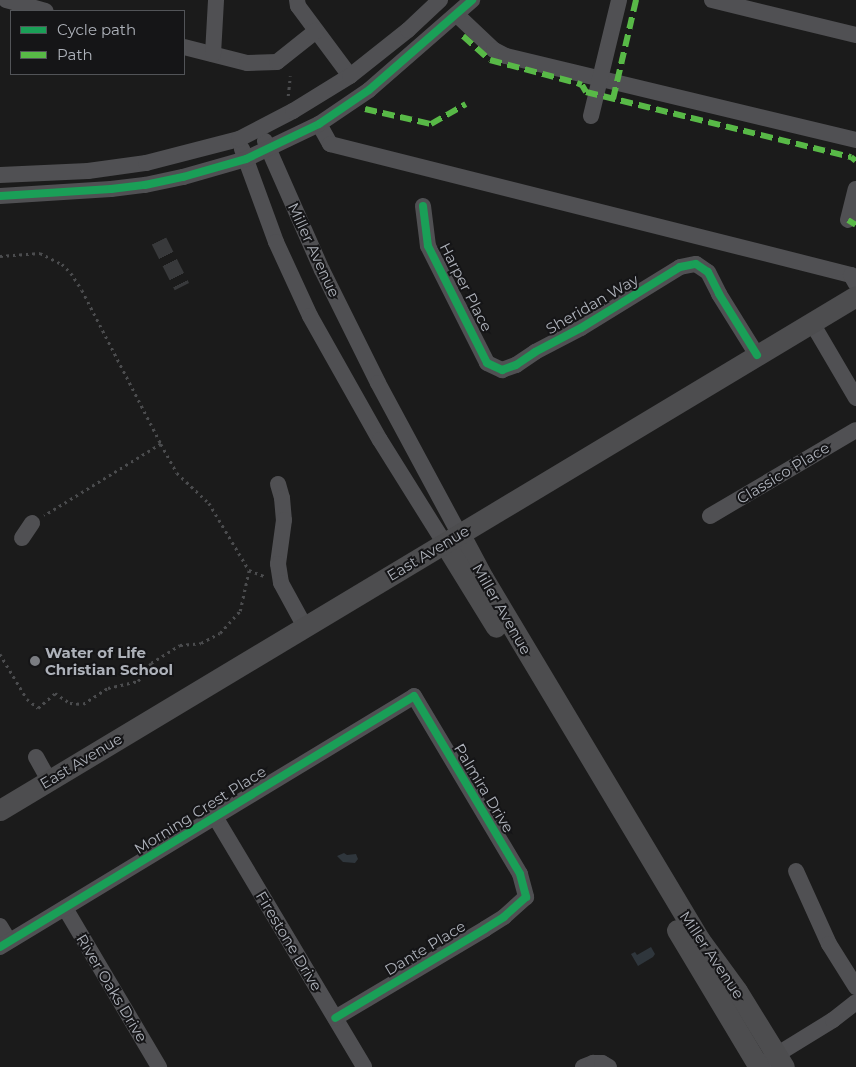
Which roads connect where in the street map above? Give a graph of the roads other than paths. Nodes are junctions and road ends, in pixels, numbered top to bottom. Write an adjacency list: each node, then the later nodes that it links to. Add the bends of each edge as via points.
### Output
1 (6, 0): 9 (street)
2 (216, 0): 13 (street)
3 (297, 0): 10 (street)
4 (440, 0): 14 (street)
5 (472, 0): 8 (street)
6 (619, 0): 15 (street)
7 (712, 0): 11 (street)
8 (457, 7): 15 (street, via 494,50 506,56); 17 (street, via 414,53 369,90)
9 (42, 10)
10 (316, 31): 13 (street, via 277,62 247,63); 14 (street)
11 (856, 34)
12 (185, 47): 13 (street)
13 (213, 54)
14 (350, 76): 18 (street)
15 (599, 79): 16 (street); 20 (street)
16 (591, 116)
17 (318, 124): 21 (street); 28 (street, via 330,144 851,275)
18 (260, 129): 19 (street); 21 (street, Miller Avenue)
19 (239, 139): 22 (street, Miller Avenue); 23 (street, via 146,163 88,171)
20 (856, 140)
21 (269, 150): 22 (street); 39 (street, Miller Avenue, via 322,270)
22 (246, 160): 25 (street, via 145,185); 39 (street, Miller Avenue, via 276,242 310,316 380,440)
23 (0, 175)
24 (856, 189): 27 (street)
25 (0, 196)
26 (424, 206): 32 (street, Harper Place, via 428,246 487,363)
27 (848, 220)
28 (856, 284)
29 (856, 296): 30 (main road, East Avenue)
30 (812, 323): 31 (main road, East Avenue); 33 (street)
31 (757, 355): 32 (street, Sheridan Way, via 708,272 696,264 680,268 516,365); 39 (main road, East Avenue)
32 (502, 370)
33 (856, 398)
34 (856, 430): 36 (street, Classico Place)
35 (278, 484): 40 (street, via 284,520 278,564 281,583)
36 (710, 516)
37 (32, 523): 38 (street)
38 (22, 538)
39 (452, 540): 40 (main road, East Avenue); 55 (main road, Miller Avenue, via 483,578 699,940 737,991)
40 (305, 627): 43 (main road, East Avenue)
41 (414, 696): 45 (street, Morning Crest Place); 47 (street, Palmira Drive, via 520,874)
42 (36, 757): 43 (street)
43 (50, 780): 44 (main road, East Avenue)
44 (0, 810)
45 (214, 815): 48 (street, Morning Crest Place); 53 (street, Firestone Drive)
46 (796, 871): 51 (street, via 823,932)
47 (526, 897): 53 (street, Dante Place, via 497,921)
48 (65, 908): 50 (street, Morning Crest Place); 54 (street, River Oaks Drive)
49 (0, 926): 50 (street)
50 (5, 944)
51 (856, 987)
52 (856, 1002): 55 (street)
53 (335, 1018): 57 (street, Firestone Drive)
54 (152, 1064)
55 (767, 1064)
56 (606, 1065): 58 (street, via 593,1063)
57 (364, 1067)
58 (582, 1067)

